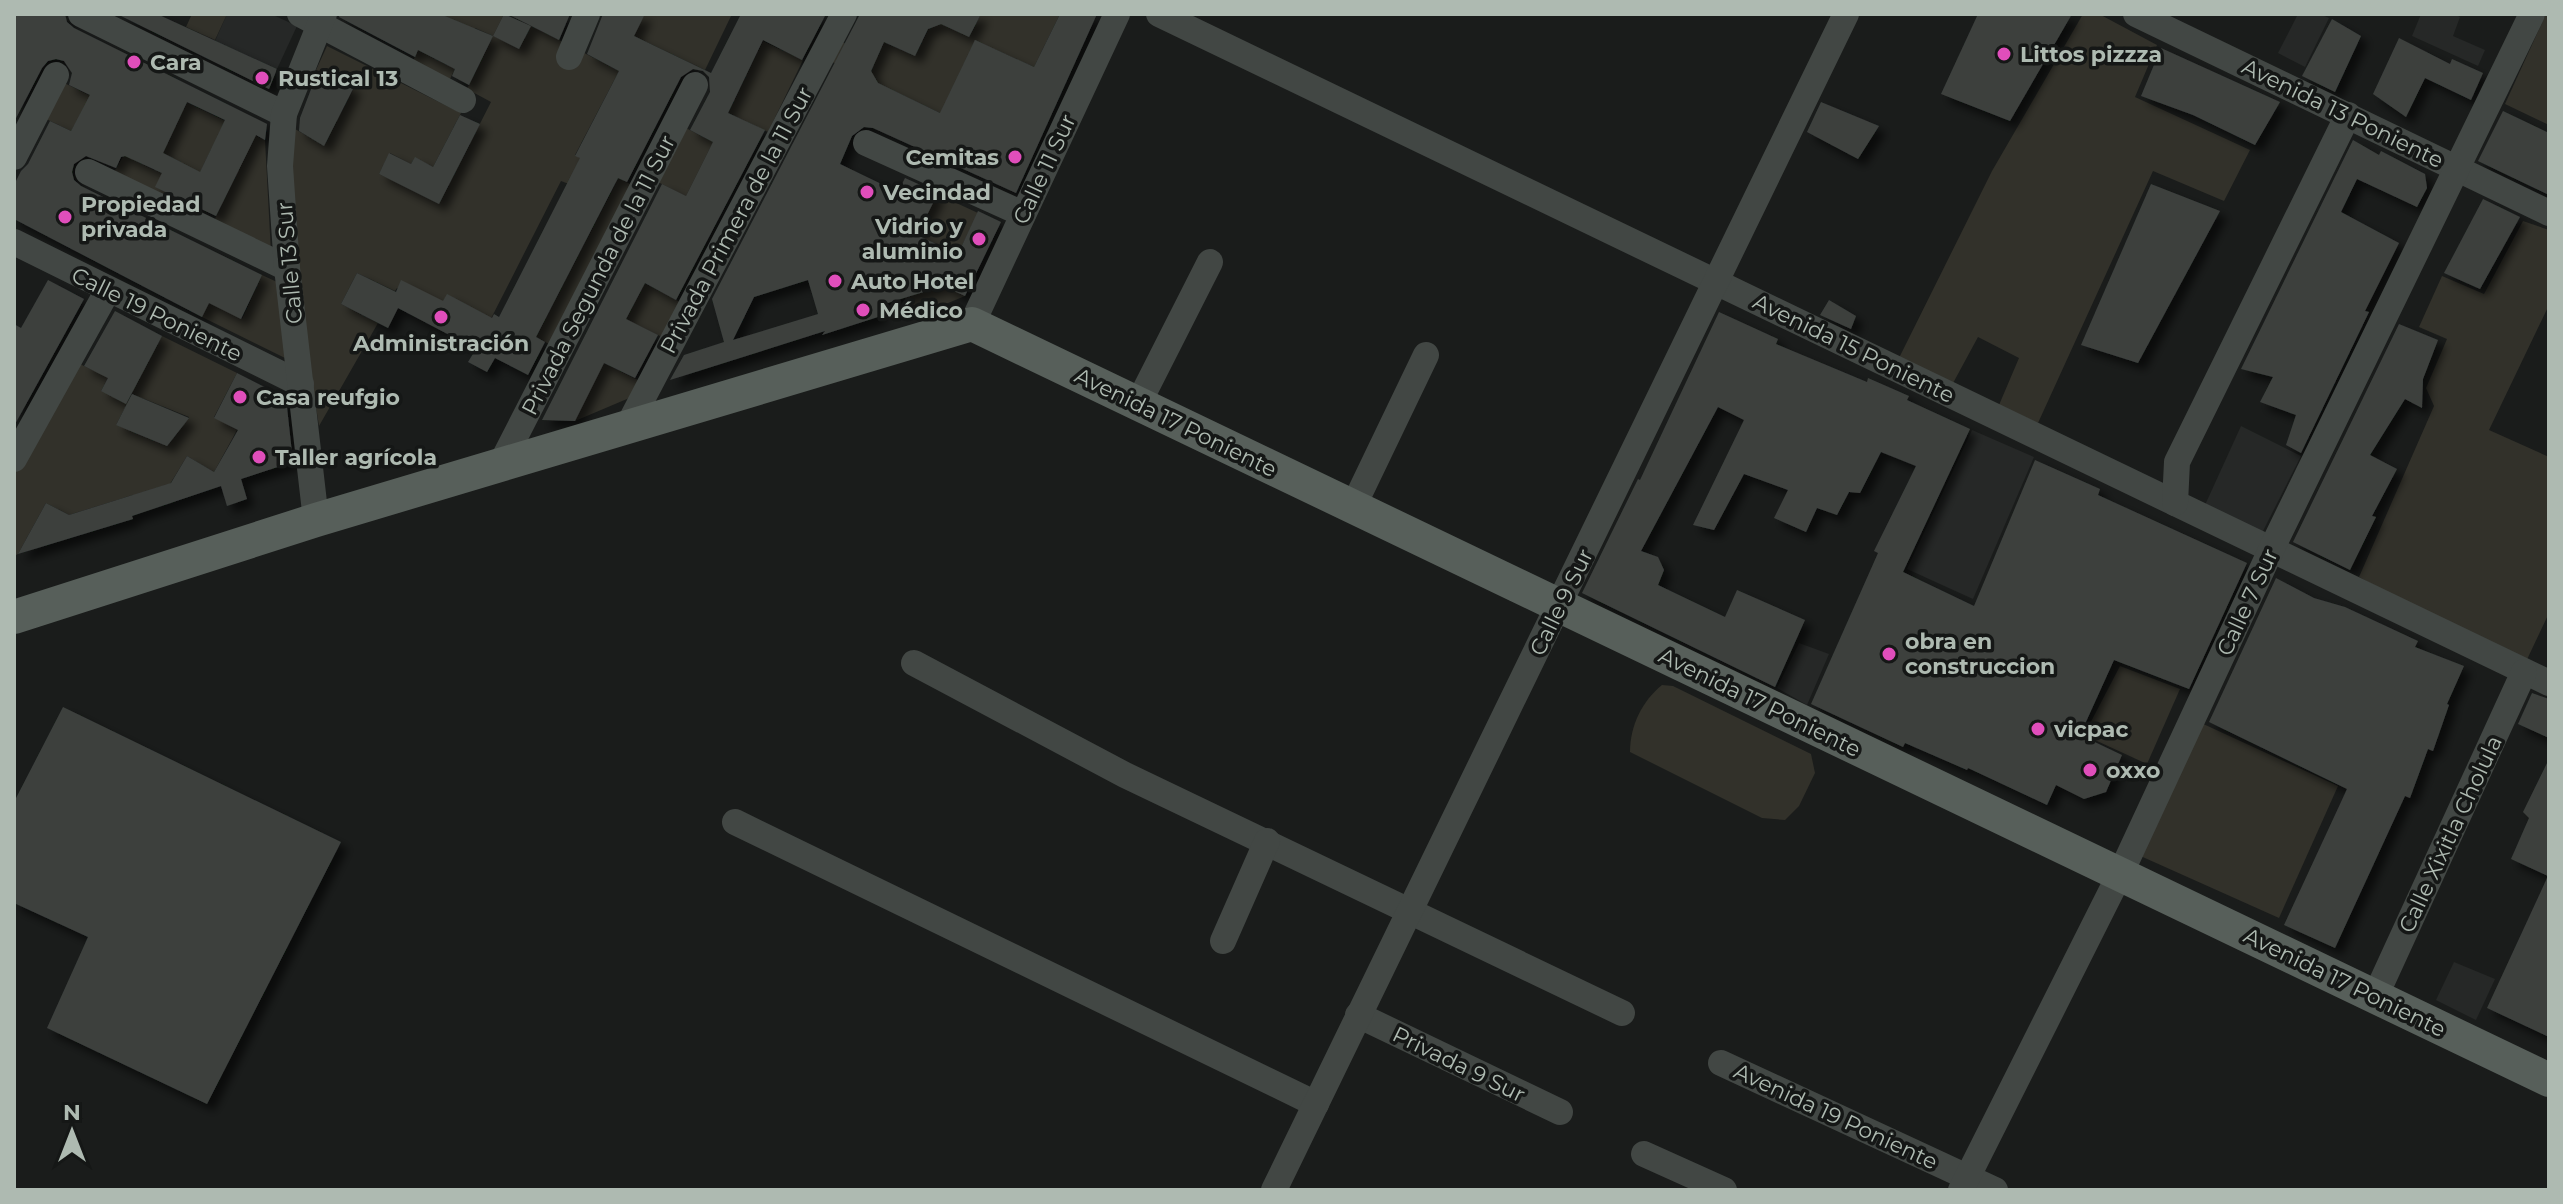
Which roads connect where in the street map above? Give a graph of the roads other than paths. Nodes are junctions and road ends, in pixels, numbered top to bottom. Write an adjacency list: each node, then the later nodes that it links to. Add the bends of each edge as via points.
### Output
1 (81, 14): 14 (street)
2 (587, 14): 10 (street)
3 (844, 14): 31 (street, Privada Primera de la 11 Sur)
4 (1117, 14): 21 (street, Calle 11 Sur)
5 (1159, 14): 25 (street, Avenida 15 Poniente)
6 (1846, 14): 25 (street, Calle 9 Sur)
7 (2136, 14): 15 (street, Avenida 13 Poniente)
8 (2532, 14): 18 (street, Calle 7 Sur)
9 (315, 17): 13 (street); 14 (street, Calle 13 Sur)
10 (569, 57)
11 (56, 75): 17 (street)
12 (695, 85): 34 (street, Privada Segunda de la 11 Sur)
13 (463, 100)
14 (284, 114): 24 (street, Calle 13 Sur, via 280,166)
15 (2348, 115): 18 (street, Avenida 13 Poniente); 33 (street)
16 (866, 143): 21 (street)
17 (14, 157)
18 (2456, 168): 20 (street, Avenida 13 Poniente); 39 (street, Calle 7 Sur)
19 (88, 172): 24 (street)
20 (2549, 213)
21 (1023, 214): 27 (street, Calle 11 Sur)
22 (14, 242): 26 (street, Calle 19 Poniente)
23 (1210, 262): 30 (street)
24 (287, 268): 29 (street, Calle 13 Sur)
25 (1716, 282): 35 (street, Avenida 15 Poniente); 40 (street, Calle 9 Sur)
26 (108, 290): 29 (street, Calle 19 Poniente); 32 (street)
27 (972, 324): 30 (main road, Avenida 17 Poniente); 31 (main road)
28 (1426, 355): 37 (street)
29 (301, 384): 38 (street, Calle 13 Sur)
30 (1138, 404): 37 (main road, Avenida 17 Poniente)
31 (628, 426): 34 (main road)
32 (14, 459)
33 (2177, 462): 35 (street); 36 (street)
34 (501, 464): 38 (main road)
35 (2145, 489): 36 (street, Avenida 15 Poniente)
36 (2175, 503): 39 (street, Avenida 15 Poniente)
37 (1353, 507): 40 (main road, Avenida 17 Poniente)
38 (316, 520): 41 (main road)
39 (2271, 550): 43 (street, Avenida 15 Poniente); 47 (street, Calle 7 Sur)
40 (1560, 606): 47 (main road, Avenida 17 Poniente); 48 (street, Calle 9 Sur)
41 (14, 617)
42 (914, 663): 46 (street, via 1125,775)
43 (2524, 672): 44 (street, Avenida 15 Poniente); 50 (street, Calle Xixitla Cholula)
44 (2549, 683)
45 (735, 822): 55 (street)
46 (1267, 841): 48 (street); 49 (street)
47 (2120, 874): 50 (main road, Avenida 17 Poniente); 58 (street, Calle 7 Sur)
48 (1409, 910): 51 (street); 52 (street, Calle 9 Sur)
49 (1223, 941)
50 (2375, 997): 54 (main road, Avenida 17 Poniente)
51 (1622, 1013)
52 (1358, 1015): 55 (street, Calle 9 Sur); 56 (street, Privada 9 Sur)
53 (1721, 1063): 58 (street, Avenida 19 Poniente)
54 (2549, 1080)
55 (1316, 1104): 59 (street, Calle 9 Sur)
56 (1560, 1112)
57 (1644, 1154): 60 (street)
58 (1964, 1183): 61 (street, Avenida 19 Poniente)
59 (1274, 1190)
60 (1724, 1190)
61 (1995, 1190)

